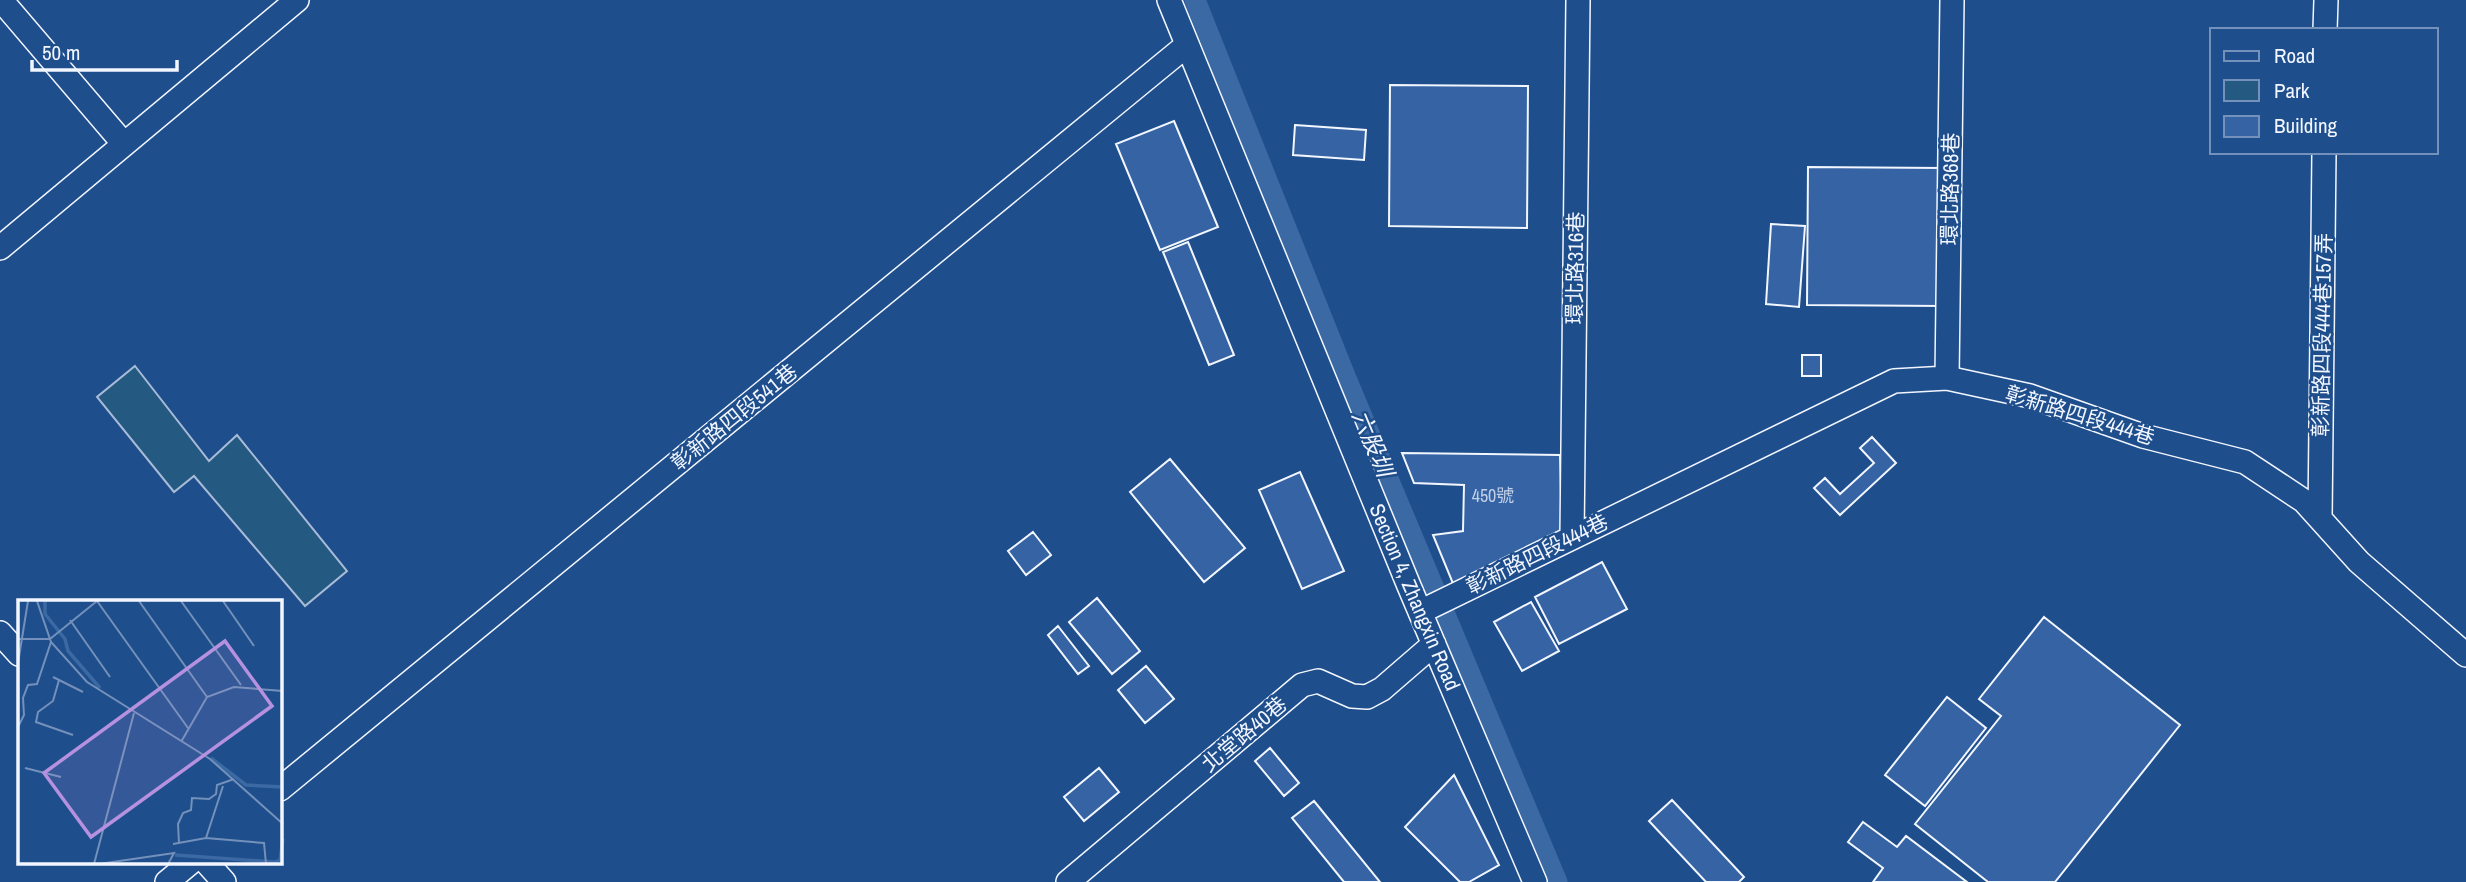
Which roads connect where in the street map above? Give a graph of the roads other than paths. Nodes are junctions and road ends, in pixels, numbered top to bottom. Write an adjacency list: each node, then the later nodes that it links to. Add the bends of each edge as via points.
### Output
1 (1, 0): 9 (street)
2 (297, 0): 9 (street)
3 (1169, 0): 8 (street, Section 4, Zhangxin Road)
4 (1578, 0): 14 (street, 環北路316巷)
5 (1952, 0): 12 (street, 環北路368巷)
6 (2326, 0): 7 (street)
7 (2325, 28)
8 (1187, 45): 15 (street, Section 4, Zhangxin Road); 20 (street, 彰新路四段541巷)
9 (124, 144): 11 (street)
10 (2324, 154): 13 (street, 彰新路四段444巷157弄)
11 (0, 248)
12 (1947, 378): 13 (street, 彰新路四段444巷, via 2030,396 2143,436 2245,462 2304,501); 14 (street, 彰新路四段444巷, via 1894,381)
13 (2320, 518): 19 (street, 彰新路四段444巷, via 2359,562)
14 (1572, 537): 15 (street, 彰新路四段444巷)
15 (1421, 612): 17 (street, Section 4, Zhangxin Road)
16 (0, 633): 18 (street)
17 (1434, 644): 25 (street, 北堂路40巷, via 1367,697 1318,681 1302,685); 26 (street, Section 4, Zhangxin Road)
18 (18, 653)
19 (2466, 655)
20 (282, 787)
21 (189, 864): 23 (street)
22 (207, 864): 24 (street)
23 (167, 882)
24 (224, 882)
25 (1068, 882)
26 (1535, 882)

